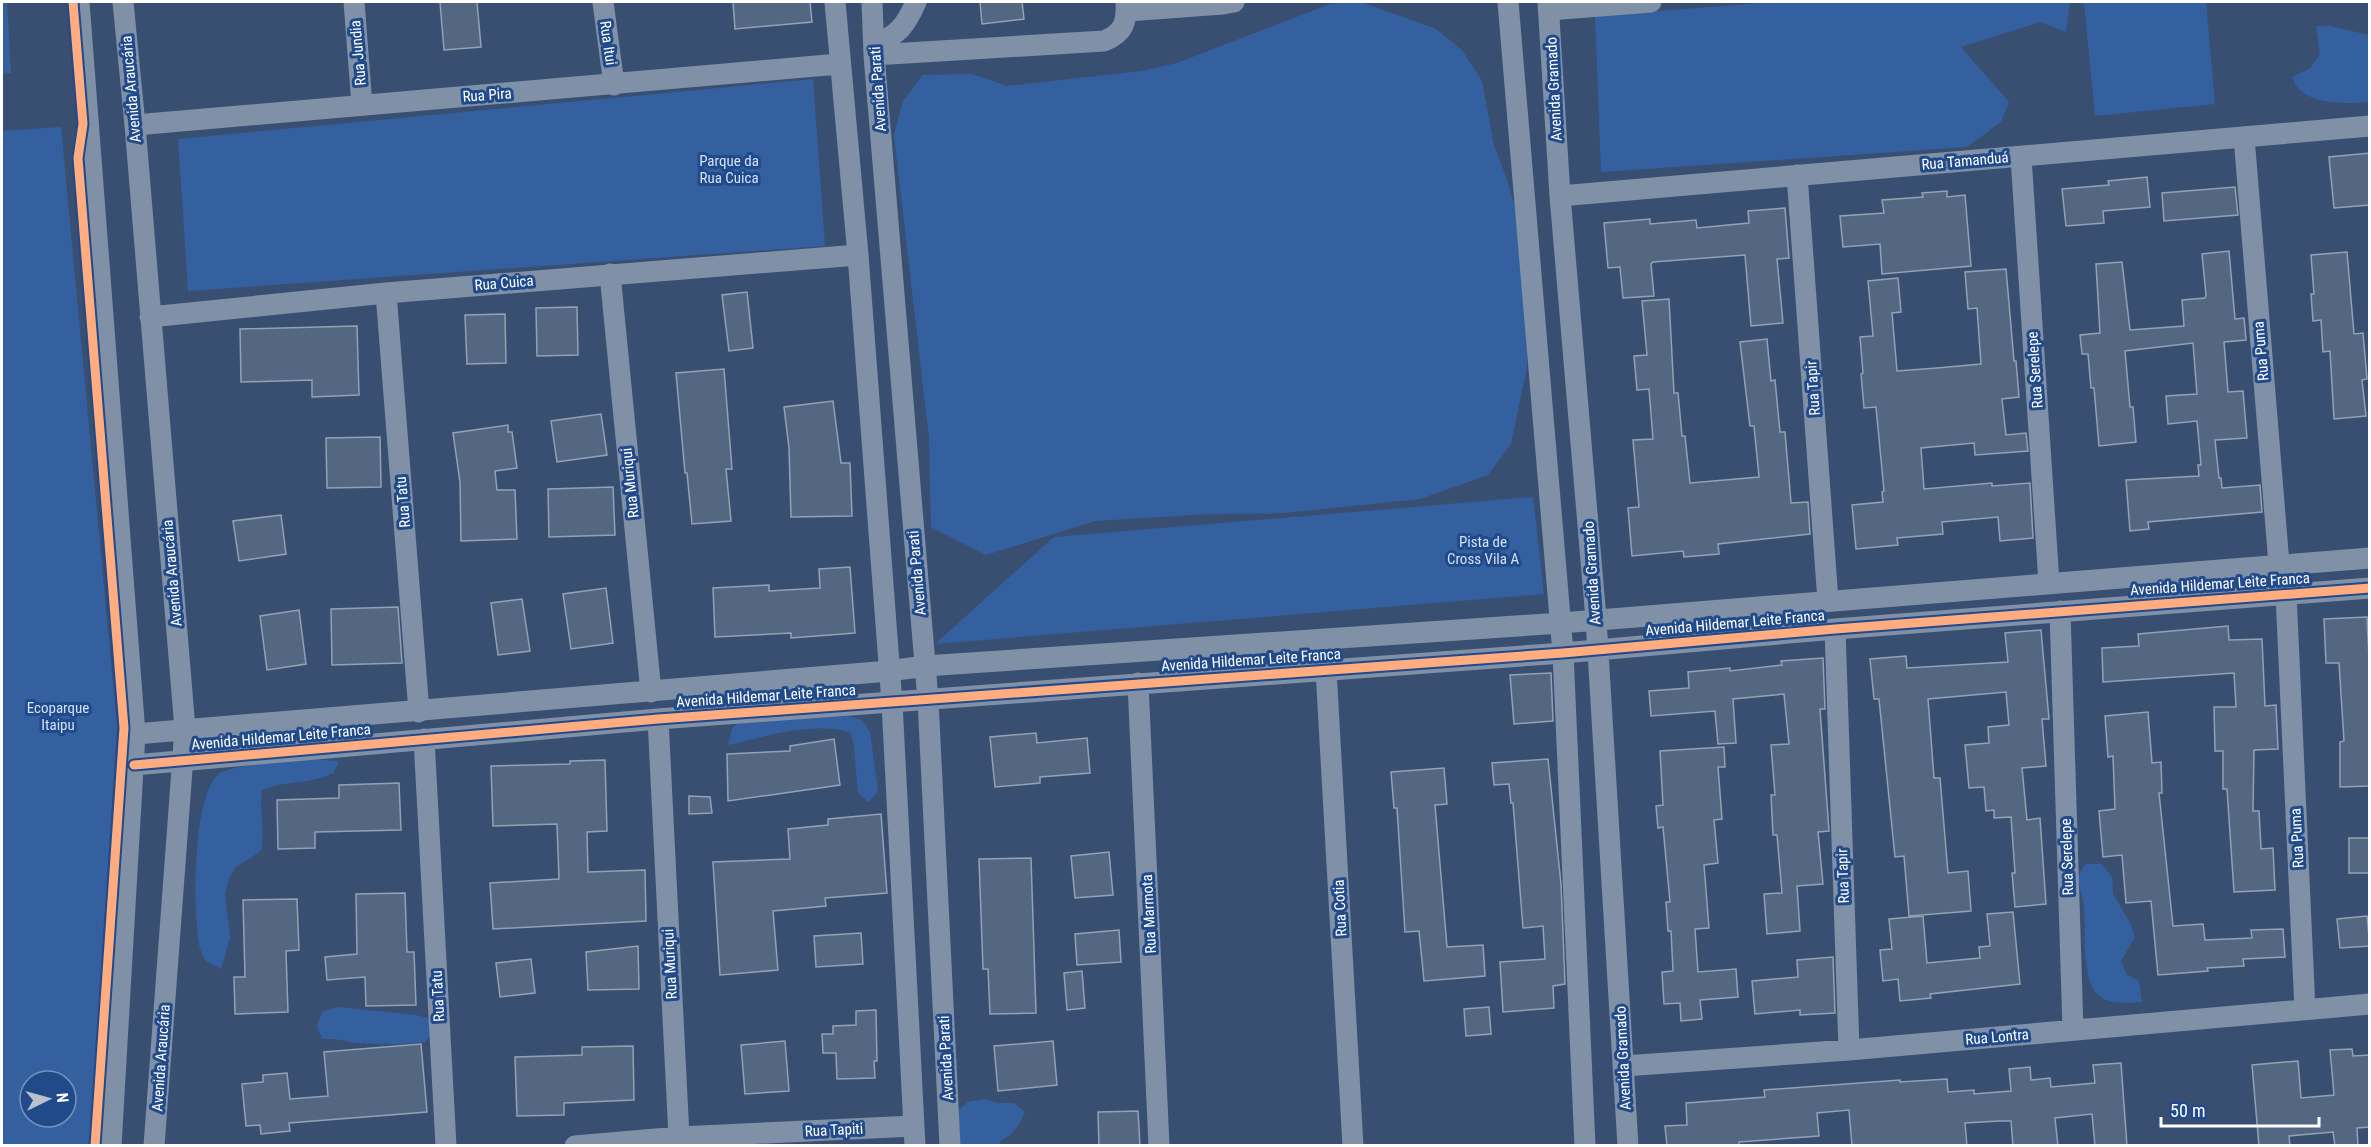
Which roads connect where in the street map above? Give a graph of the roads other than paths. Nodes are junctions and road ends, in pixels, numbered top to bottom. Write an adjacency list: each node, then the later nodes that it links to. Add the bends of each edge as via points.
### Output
1 (79, 2): 49 (street)
2 (123, 2): 17 (street, Avenida Araucária)
3 (354, 2): 16 (street, Rua Jundia)
4 (603, 2): 15 (street, Rua Itui)
5 (835, 2): 14 (street)
6 (872, 2): 13 (street, Avenida Parati)
7 (916, 2): 13 (street, via 897,34)
8 (1234, 2): 11 (street)
9 (1508, 2): 35 (street)
10 (1651, 2): 12 (street)
11 (1126, 6): 13 (street, via 1124,28 1104,41)
12 (1549, 6): 22 (street, Avenida Gramado)
13 (875, 51): 39 (street, Avenida Parati)
14 (839, 64): 15 (street, Rua Pira); 23 (street)
15 (614, 85): 16 (street, Rua Pira)
16 (362, 105): 17 (street, Rua Pira)
17 (135, 125): 26 (street, Avenida Araucária)
18 (2370, 126): 19 (street, Rua Tamanduá)
19 (2244, 138): 20 (street, Rua Tamanduá); 28 (street, Rua Puma)
20 (2020, 157): 21 (street, Rua Tamanduá); 29 (street, Rua Serelepe)
21 (1797, 175): 22 (street, Rua Tamanduá); 32 (street, Rua Tapir)
22 (1560, 196): 34 (street, Avenida Gramado)
23 (858, 255): 24 (street, Rua Cuica); 41 (street)
24 (610, 274): 25 (street, Rua Cuica); 43 (street, Rua Muriqui)
25 (386, 293): 26 (street, Rua Cuica); 46 (street, Rua Tatu)
26 (150, 318): 48 (street, Avenida Araucária)
27 (2370, 558): 28 (street, Avenida Hildemar Leite Franca)
28 (2279, 564): 29 (street, Avenida Hildemar Leite Franca)
29 (2049, 583): 32 (street, Avenida Hildemar Leite Franca)
30 (2370, 588): 31 (street, Avenida Hildemar Leite Franca)
31 (2286, 594): 33 (street, Avenida Hildemar Leite Franca); 54 (street, Rua Puma)
32 (1828, 601): 34 (street, Avenida Hildemar Leite Franca)
33 (2060, 611): 36 (street, Avenida Hildemar Leite Franca); 55 (street, Rua Serelepe)
34 (1596, 619): 35 (street, Avenida Hildemar Leite Franca); 37 (street, Avenida Gramado)
35 (1561, 623): 38 (street); 39 (street, Avenida Hildemar Leite Franca)
36 (1835, 629): 37 (street, Avenida Hildemar Leite Franca); 56 (street, Rua Tapir)
37 (1597, 650): 38 (street, Avenida Hildemar Leite Franca); 57 (street, Avenida Gramado)
38 (1563, 653): 40 (street, Avenida Hildemar Leite Franca); 67 (street)
39 (925, 666): 41 (street, Avenida Hildemar Leite Franca); 44 (street, Avenida Parati)
40 (1326, 670): 42 (street, Avenida Hildemar Leite Franca); 66 (street, Rua Cotia)
41 (889, 671): 43 (street, Avenida Hildemar Leite Franca); 45 (street)
42 (1138, 683): 44 (street, Avenida Hildemar Leite Franca); 65 (street, Rua Marmota)
43 (651, 692): 46 (street, Avenida Hildemar Leite Franca)
44 (928, 700): 45 (street, Avenida Hildemar Leite Franca); 64 (street, Avenida Parati)
45 (892, 702): 47 (street, Avenida Hildemar Leite Franca); 58 (street)
46 (419, 712): 48 (street, Avenida Hildemar Leite Franca)
47 (658, 719): 50 (street, Avenida Hildemar Leite Franca); 59 (street, Rua Muriqui)
48 (185, 729): 49 (street, Avenida Hildemar Leite Franca); 51 (street, Avenida Araucária)
49 (135, 734): 52 (street)
50 (424, 739): 51 (street, Avenida Hildemar Leite Franca); 62 (street, Rua Tatu)
51 (184, 761): 52 (street, Avenida Hildemar Leite Franca); 61 (street, Avenida Araucária)
52 (134, 765): 60 (street)
53 (2370, 1004): 54 (street, Rua Lontra)
54 (2305, 1010): 55 (street, Rua Lontra)
55 (2073, 1030): 56 (street, Rua Lontra)
56 (1849, 1050): 57 (street, Rua Lontra)
57 (1624, 1066): 68 (street, Avenida Gramado)
58 (915, 1136): 59 (street, Rua Tapiti)
59 (679, 1137): 63 (street, Rua Tapiti)
60 (111, 1146)
61 (154, 1146)
62 (446, 1146)
63 (575, 1146)
64 (950, 1146)
65 (1160, 1146)
66 (1353, 1146)
67 (1585, 1146)
68 (1628, 1146)

